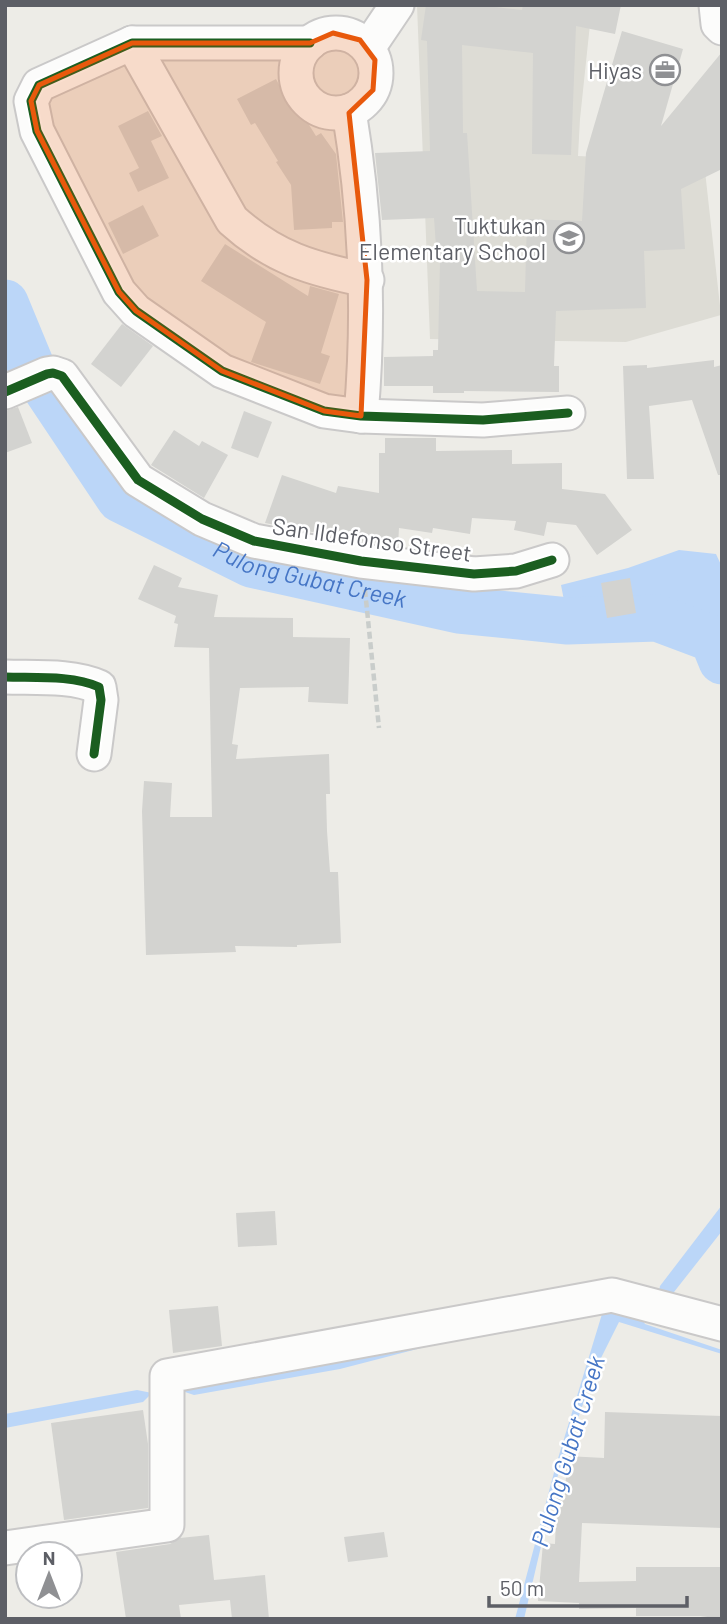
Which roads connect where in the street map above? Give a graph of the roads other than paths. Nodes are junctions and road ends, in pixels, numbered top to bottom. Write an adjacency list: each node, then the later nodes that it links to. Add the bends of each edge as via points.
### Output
1 (397, 5): 6 (street)
2 (716, 5): 3 (street)
3 (722, 28)
4 (132, 43): 5 (street); 8 (street, via 232,220 276,253); 11 (street, via 39,85 31,101 37,131 119,292 136,311 222,370 324,411)
5 (310, 43): 6 (street, via 333,33 347,34); 7 (street, via 298,62 296,76 302,95 326,112)
6 (368, 48): 7 (street, via 377,74 373,90 366,101)
7 (349, 111): 8 (street)
8 (367, 280): 11 (street)
9 (26, 383): 12 (street, San Ildefonso Street, via 52,373 62,376 138,480 202,519 254,541 361,561 474,574 516,571)
10 (568, 413): 11 (street, via 483,420)
11 (360, 416)
12 (552, 560)
13 (5, 677): 14 (street, via 89,682 99,687)
14 (94, 754)
15 (722, 1324): 16 (street, via 612,1296 167,1376 167,1525)
16 (5, 1548)

